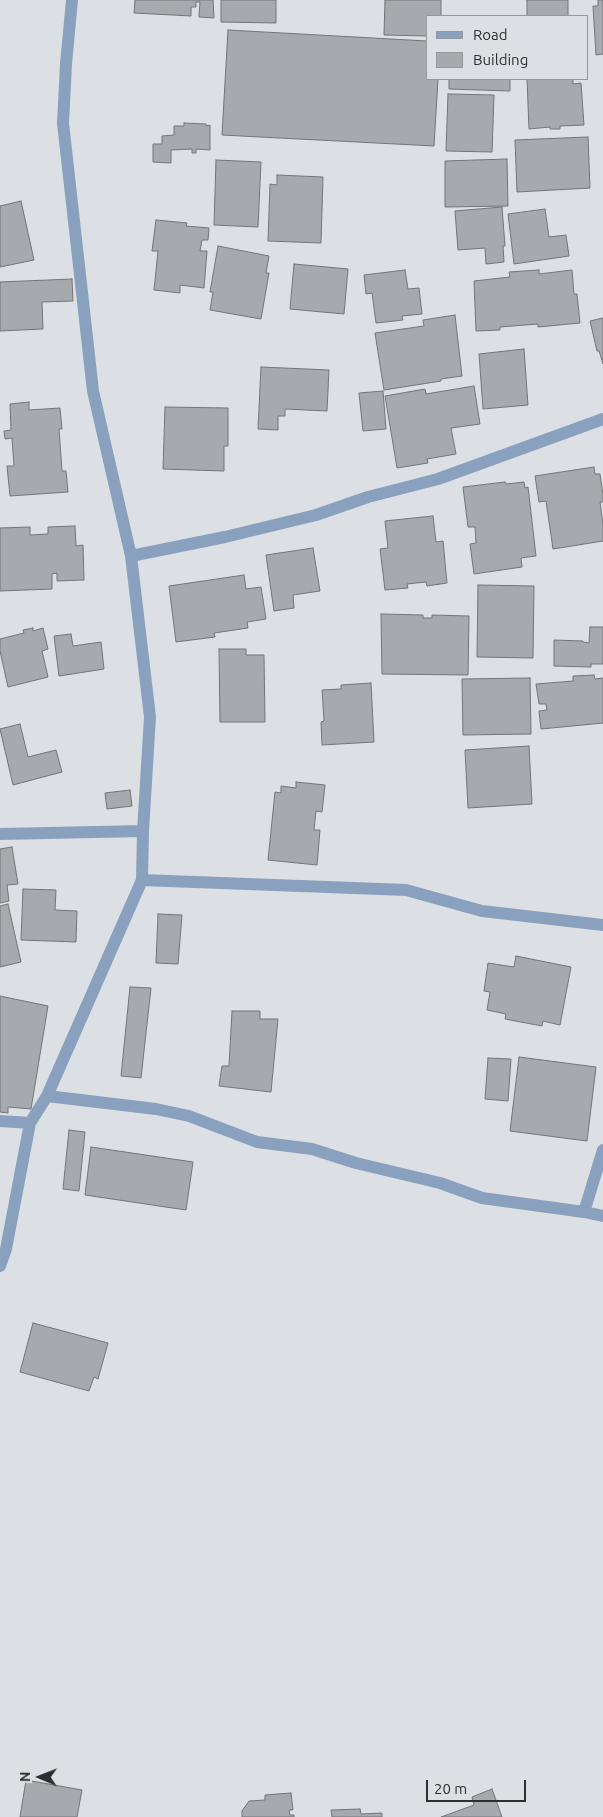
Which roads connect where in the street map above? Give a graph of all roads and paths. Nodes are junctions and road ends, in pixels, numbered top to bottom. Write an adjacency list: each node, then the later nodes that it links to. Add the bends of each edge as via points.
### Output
1 (72, 0): 3 (street, via 63,123 93,391)
2 (603, 419): 3 (street, via 438,479 368,497 316,515)
3 (131, 556): 4 (street, via 150,717)
4 (143, 831): 5 (street); 6 (street)
5 (0, 834)
6 (142, 880): 7 (street, via 406,890 482,911); 8 (street)
7 (603, 925)
8 (47, 1096): 10 (street); 12 (street, via 189,1116 257,1142 312,1149 356,1163 440,1182 482,1198)
9 (0, 1121): 10 (street)
10 (30, 1124): 14 (street)
11 (603, 1150): 12 (street)
12 (584, 1212): 13 (street)
13 (603, 1216)
14 (0, 1266)

